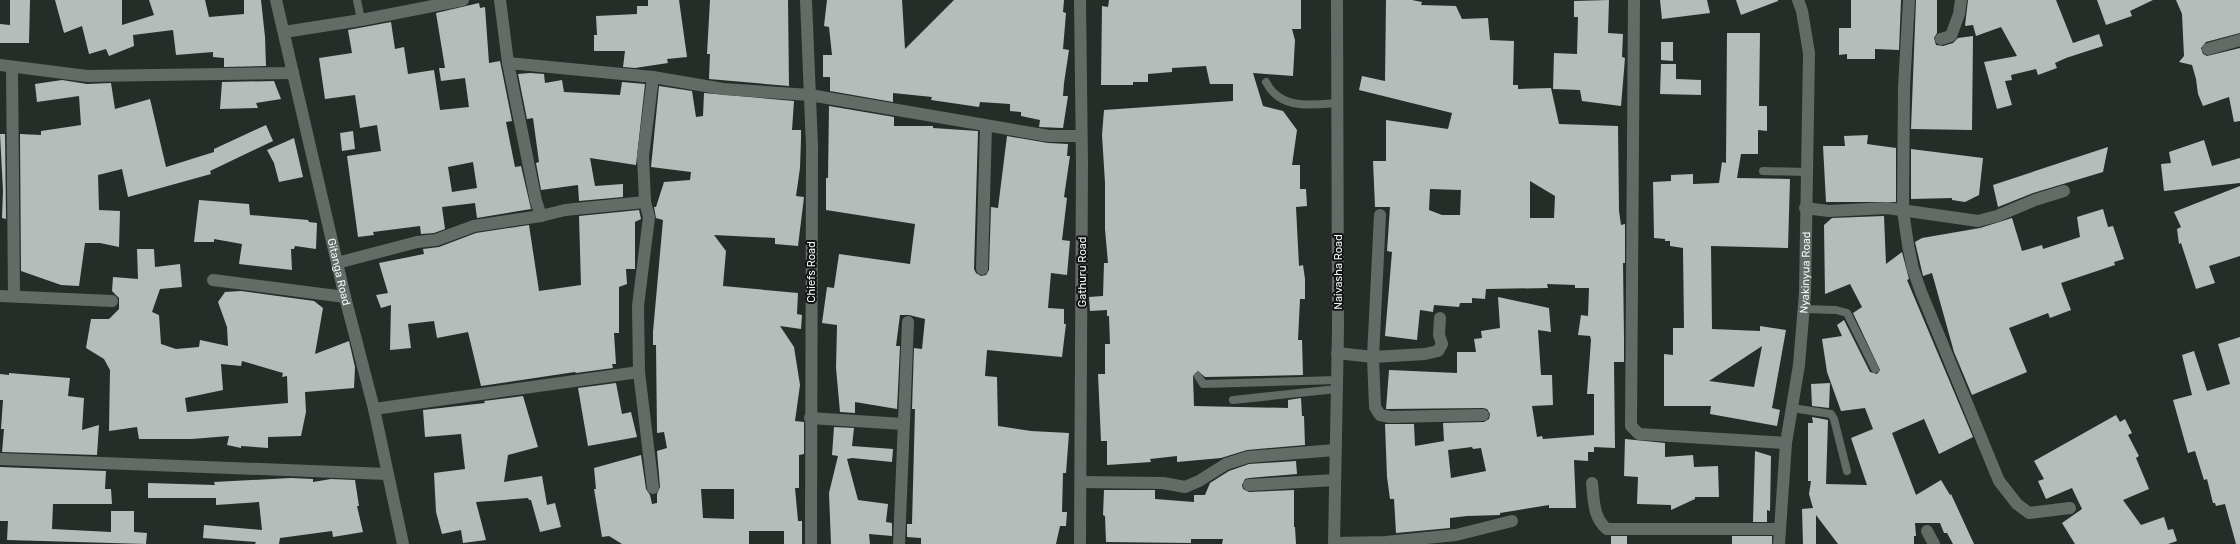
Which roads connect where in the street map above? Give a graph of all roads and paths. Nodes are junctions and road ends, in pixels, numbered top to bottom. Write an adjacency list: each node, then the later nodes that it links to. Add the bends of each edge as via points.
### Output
1 (276, 0): 13 (street, Gitanga Road)
2 (357, 0): 12 (lane)
3 (463, 0): 12 (street)
4 (500, 0): 17 (street)
5 (806, 0): 23 (street, Chiefs Road)
6 (1080, 0): 26 (street, Gathuru Road)
7 (1337, 0): 24 (street, Naivasha Road)
8 (1634, 0): 57 (street, via 1631,426 1640,434)
9 (1798, 0): 28 (street, Nyakinyua Road, via 1809,53)
10 (1909, 0): 32 (street, via 1904,86)
11 (1961, 0): 14 (street, via 1960,14 1951,36)
12 (361, 20): 13 (street)
13 (284, 32): 20 (street, Gitanga Road)
14 (1941, 39)
15 (2240, 40): 16 (street)
16 (2208, 49)
17 (508, 63): 21 (street); 34 (street)
18 (0, 65): 19 (street)
19 (12, 67): 20 (street, via 87,76); 39 (street)
20 (293, 73): 35 (street, Gitanga Road)
21 (653, 77): 23 (street, via 723,89); 30 (street, via 643,156)
22 (1266, 82): 24 (lane, via 1275,95 1293,104)
23 (810, 95): 25 (street); 55 (street, Chiefs Road)
24 (1337, 103): 45 (street, Naivasha Road)
25 (986, 126): 26 (street, via 1049,136); 36 (street)
26 (1082, 136): 63 (street, Gathuru Road)
27 (1762, 171): 28 (lane)
28 (1806, 172): 31 (street, Nyakinyua Road)
29 (2064, 191): 32 (street, via 1997,216 1978,220)
30 (645, 202): 34 (street, via 565,210); 48 (street, via 649,217 638,306)
31 (1805, 208): 32 (street, via 1829,211 1887,208); 42 (street, Nyakinyua Road)
32 (1903, 211): 67 (street, via 1913,269 2000,481 2017,504 2029,513)
33 (1380, 215): 46 (street)
34 (541, 216): 35 (street, via 474,226 436,240 417,242)
35 (337, 263): 40 (street, Gitanga Road)
36 (982, 269)
37 (213, 280): 40 (street)
38 (0, 296): 39 (street)
39 (14, 296): 41 (street)
40 (345, 297): 53 (street, Gitanga Road)
41 (112, 301)
42 (1804, 309): 47 (lane, via 1847,313); 52 (street, Nyakinyua Road)
43 (1440, 318): 46 (street, via 1439,335 1442,344 1438,351)
44 (908, 322): 56 (street)
45 (1337, 353): 46 (street); 50 (street, Naivasha Road)
46 (1373, 357): 54 (street, via 1375,407 1380,415)
47 (1875, 369)
48 (639, 372): 53 (street); 66 (street)
49 (1198, 376): 50 (lane, via 1203,384)
50 (1337, 384): 51 (lane); 58 (street, Naivasha Road)
51 (1233, 400)
52 (1792, 408): 57 (street, Nyakinyua Road); 60 (lane, via 1831,414)
53 (374, 409): 61 (street, Gitanga Road)
54 (1484, 415)
55 (810, 418): 56 (street); 73 (street, Chiefs Road)
56 (903, 424): 74 (street)
57 (1786, 443): 69 (street, Nyakinyua Road)
58 (1335, 450): 62 (street, Naivasha Road); 63 (street, via 1248,457 1226,464 1185,487 1163,483)
59 (0, 459): 61 (street)
60 (1846, 471)
61 (387, 474): 72 (street, Gitanga Road)
62 (1335, 480): 65 (street); 71 (street, Naivasha Road)
63 (1081, 482): 75 (street, Gathuru Road)
64 (1592, 483): 69 (street, via 1596,516 1599,523 1607,529)
65 (1249, 485)
66 (653, 488)
67 (2070, 508)
68 (1512, 521): 71 (street, via 1456,535 1386,542)
69 (1779, 529): 76 (street, Nyakinyua Road)
70 (1927, 530): 77 (street)
71 (1334, 543)
72 (403, 544)
73 (811, 544)
74 (899, 544)
75 (1080, 544)
76 (1779, 544)
77 (1934, 544)

